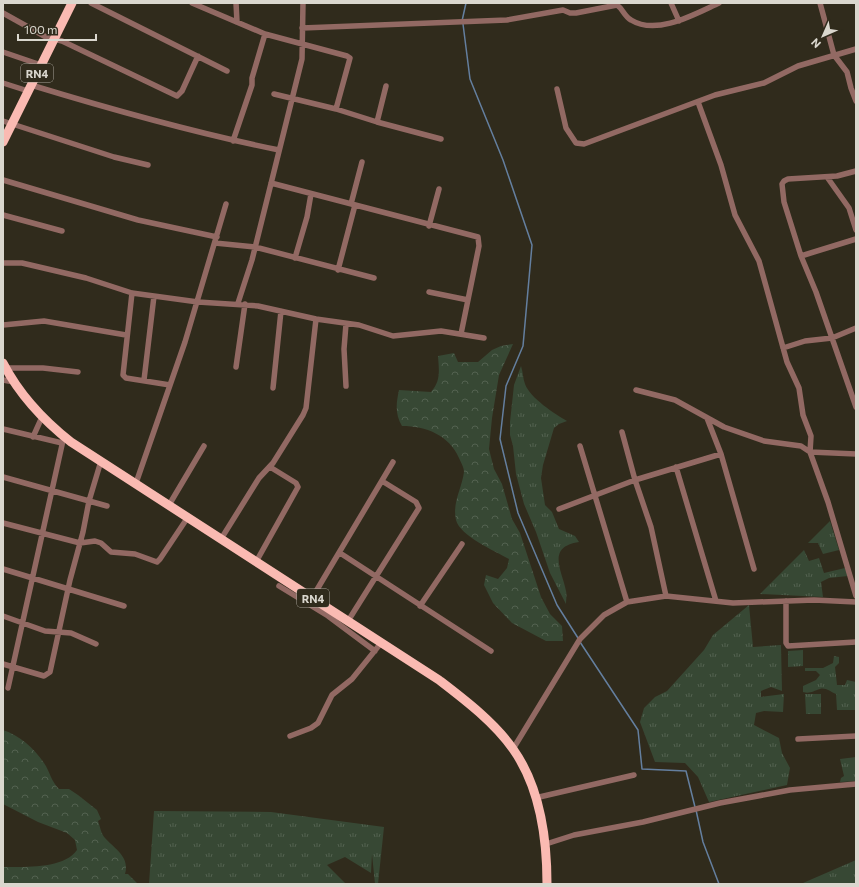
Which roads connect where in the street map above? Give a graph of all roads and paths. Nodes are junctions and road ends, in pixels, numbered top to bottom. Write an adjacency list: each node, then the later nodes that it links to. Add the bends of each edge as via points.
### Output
1 (72, 3): 16 (highway, RN4)
2 (91, 3): 21 (street)
3 (192, 3): 13 (street)
4 (236, 3): 13 (street)
5 (303, 3): 14 (street)
6 (562, 3): 10 (street)
7 (671, 3): 12 (street)
8 (719, 3): 12 (street)
9 (820, 3): 20 (street)
10 (563, 10): 12 (street, via 576,13 617,5 623,14 640,25 649,27); 14 (street, via 507,20)
11 (3, 13): 16 (street)
12 (679, 21)
13 (237, 22): 15 (street)
14 (302, 28): 17 (street)
15 (265, 34): 17 (street); 36 (street, via 252,85)
16 (54, 39): 21 (street, via 177,96 182,91); 22 (highway, RN4)
17 (301, 43): 29 (street, via 302,59); 32 (street, via 350,58)
18 (856, 49): 20 (street)
19 (3, 52): 22 (street)
20 (834, 55): 30 (street, via 847,72); 31 (street, via 798,66 764,83 732,90)
21 (198, 56): 23 (street)
22 (41, 65): 26 (highway, RN4)
23 (227, 71)
24 (3, 83): 26 (street)
25 (386, 86): 33 (street)
26 (29, 88): 34 (highway, RN4); 36 (street)
27 (557, 89): 31 (street, via 566,128 573,141 579,144)
28 (274, 94): 29 (street)
29 (293, 98): 32 (street); 38 (street)
30 (856, 101)
31 (698, 102): 77 (street, via 736,215 759,261)
32 (336, 108): 33 (street)
33 (377, 122): 35 (street)
34 (7, 123): 37 (highway, RN4); 40 (street, via 114,157)
35 (441, 139)
36 (233, 141): 38 (street)
37 (3, 142)
38 (279, 150): 44 (street)
39 (362, 162): 48 (street)
40 (148, 165)
41 (856, 170): 42 (street, via 848,174)
42 (827, 177): 51 (street, via 849,208); 56 (street, via 788,179 782,184 784,202)
43 (3, 180): 54 (street)
44 (271, 183): 46 (street); 55 (street)
45 (439, 189): 50 (street)
46 (311, 194): 48 (street); 57 (street)
47 (226, 204): 54 (street)
48 (353, 204): 50 (street); 59 (street)
49 (3, 215): 52 (street)
50 (429, 226): 64 (street, via 478,237 479,246)
51 (856, 230)
52 (62, 231)
53 (856, 239): 56 (street)
54 (216, 240): 55 (street); 65 (street)
55 (255, 247): 57 (street); 66 (street)
56 (801, 256): 76 (street)
57 (295, 258): 59 (street)
58 (3, 263): 62 (street, via 22,263 86,278)
59 (338, 270): 60 (street)
60 (374, 278)
61 (429, 292): 64 (street)
62 (132, 293): 63 (street); 74 (street)
63 (154, 296): 65 (street); 82 (street)
64 (468, 300): 73 (street)
65 (198, 302): 66 (street); 84 (street)
66 (238, 303): 67 (street)
67 (245, 304): 68 (street); 79 (street)
68 (281, 311): 69 (street); 86 (street)
69 (316, 318): 70 (street); 102 (street, via 306,408)
70 (346, 324): 73 (street, via 393,336 428,332); 85 (street)
71 (3, 325): 74 (street, via 44,321)
72 (856, 328): 76 (street)
73 (461, 334): 75 (street)
74 (126, 335): 82 (street, via 123,375 126,378)
75 (484, 338)
76 (832, 338): 77 (street, via 805,341); 88 (street)
77 (783, 348): 97 (street, via 799,388 803,415 810,436)
78 (4, 365): 80 (street); 83 (highway, RN4)
79 (236, 367)
80 (78, 372)
81 (3, 380): 83 (street)
82 (144, 380): 84 (street)
83 (14, 382): 89 (highway, RN4)
84 (170, 385): 107 (street)
85 (346, 386)
86 (273, 388)
87 (636, 390): 90 (street, via 676,400)
88 (856, 407)
89 (42, 417): 93 (street); 94 (highway, RN4)
90 (707, 418): 97 (street, via 764,441 801,446); 98 (street)
91 (3, 429): 93 (street)
92 (622, 432): 105 (street)
93 (33, 437): 94 (street)
94 (63, 440): 100 (highway, RN4); 108 (street)
95 (204, 446): 111 (street)
96 (580, 446): 109 (street)
97 (810, 452): 99 (street); 129 (street)
98 (721, 454): 103 (street); 123 (street)
99 (856, 454)
100 (101, 461): 107 (highway, RN4); 110 (street)
101 (393, 462): 106 (street)
102 (270, 467): 117 (street, via 259,478); 121 (street, via 296,483 298,487)
103 (676, 467): 105 (street); 131 (street)
104 (3, 477): 108 (street)
105 (635, 480): 109 (street); 128 (street, via 651,527)
106 (382, 481): 120 (street); 125 (street, via 416,502 419,508)
107 (136, 483): 111 (highway, RN4)
108 (52, 491): 110 (street); 116 (street)
109 (595, 496): 113 (street); 133 (street)
110 (89, 501): 112 (street); 118 (street)
111 (169, 505): 114 (highway, RN4)
112 (107, 506)
113 (559, 509)
114 (188, 517): 117 (highway, RN4); 118 (street, via 157,562 129,552 111,552 100,543)
115 (3, 523): 116 (street)
116 (43, 533): 118 (street); 124 (street)
117 (222, 539): 121 (highway, RN4)
118 (80, 543): 127 (street)
119 (462, 544): 136 (street)
120 (340, 553): 125 (street); 130 (street)
121 (256, 562): 130 (highway, RN4)
122 (3, 569): 124 (street)
123 (754, 569)
124 (33, 578): 127 (street); 139 (street)
125 (376, 578): 136 (street); 138 (street)
126 (279, 586): 145 (street, via 328,616)
127 (68, 588): 135 (street); 140 (street)
128 (666, 596): 131 (street); 133 (street)
129 (856, 596)
130 (312, 598): 138 (highway, RN4)
131 (716, 601): 132 (street)
132 (786, 601): 134 (street); 142 (street, via 788,646)
133 (626, 602): 152 (street, via 604,615 580,639)
134 (856, 602)
135 (124, 606)
136 (420, 606): 144 (street)
137 (3, 616): 139 (street)
138 (348, 621): 141 (highway, RN4)
139 (23, 623): 140 (street, via 45,631); 147 (street)
140 (58, 632): 143 (street, via 72,633); 147 (street, via 48,675)
141 (381, 642): 145 (street); 152 (highway, RN4, via 462,698 500,733)
142 (856, 642)
143 (96, 644)
144 (491, 651)
145 (375, 652): 149 (street, via 352,680 332,695 318,723)
146 (3, 664): 147 (street)
147 (12, 667): 148 (street)
148 (8, 688)
149 (290, 736)
150 (856, 736): 151 (street)
151 (798, 738)
152 (513, 749): 155 (highway, RN4, via 525,770)
153 (634, 775): 155 (street)
154 (856, 784): 156 (street, via 790,790 720,803 643,822 574,835)
155 (535, 798): 156 (highway, RN4)
156 (546, 844): 157 (highway, RN4)
157 (547, 884)

